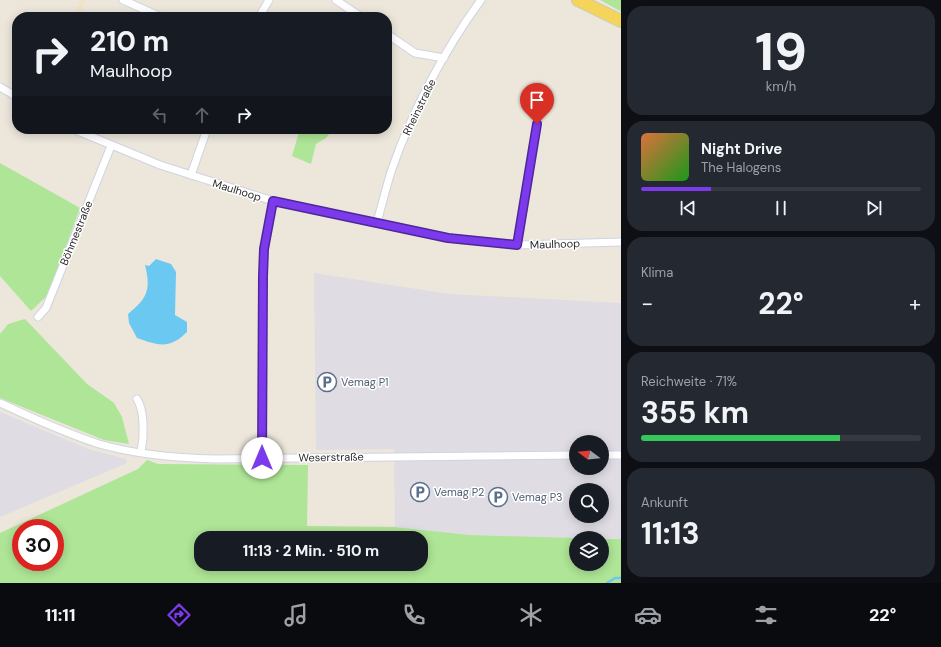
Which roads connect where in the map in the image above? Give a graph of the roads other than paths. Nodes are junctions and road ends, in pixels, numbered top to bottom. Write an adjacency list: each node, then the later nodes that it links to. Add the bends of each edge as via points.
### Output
1 (123, 0): 6 (street)
2 (269, 0): 7 (street)
3 (336, 0): 8 (street)
4 (482, 0): 11 (street, Rheinstraße)
5 (578, 0): 9 (main road)
6 (150, 12)
7 (262, 12)
8 (354, 12)
9 (621, 22)
10 (392, 37): 11 (street, via 415,52)
11 (444, 58): 20 (street, Rheinstraße, via 401,145)
12 (0, 87): 13 (street)
13 (12, 94)
14 (542, 94): 22 (street)
15 (84, 134): 17 (street, Maulhoop)
16 (205, 134): 18 (street)
17 (111, 146): 18 (street, Maulhoop); 23 (street, Böhmestraße, via 46,308)
18 (191, 175): 19 (street, Maulhoop)
19 (273, 201): 20 (street, Maulhoop); 30 (street, via 264,249)
20 (377, 222): 22 (street, Maulhoop, via 448,238)
21 (621, 242): 22 (street, Maulhoop)
22 (517, 245)
23 (38, 317)
24 (136, 399): 26 (street, via 141,406)
25 (0, 404): 26 (street, Weserstraße, via 59,430 99,444)
26 (141, 452): 30 (street, Weserstraße, via 167,458)
27 (569, 455): 30 (street, Weserstraße)
28 (609, 455): 29 (street)
29 (621, 455)
30 (262, 458)

